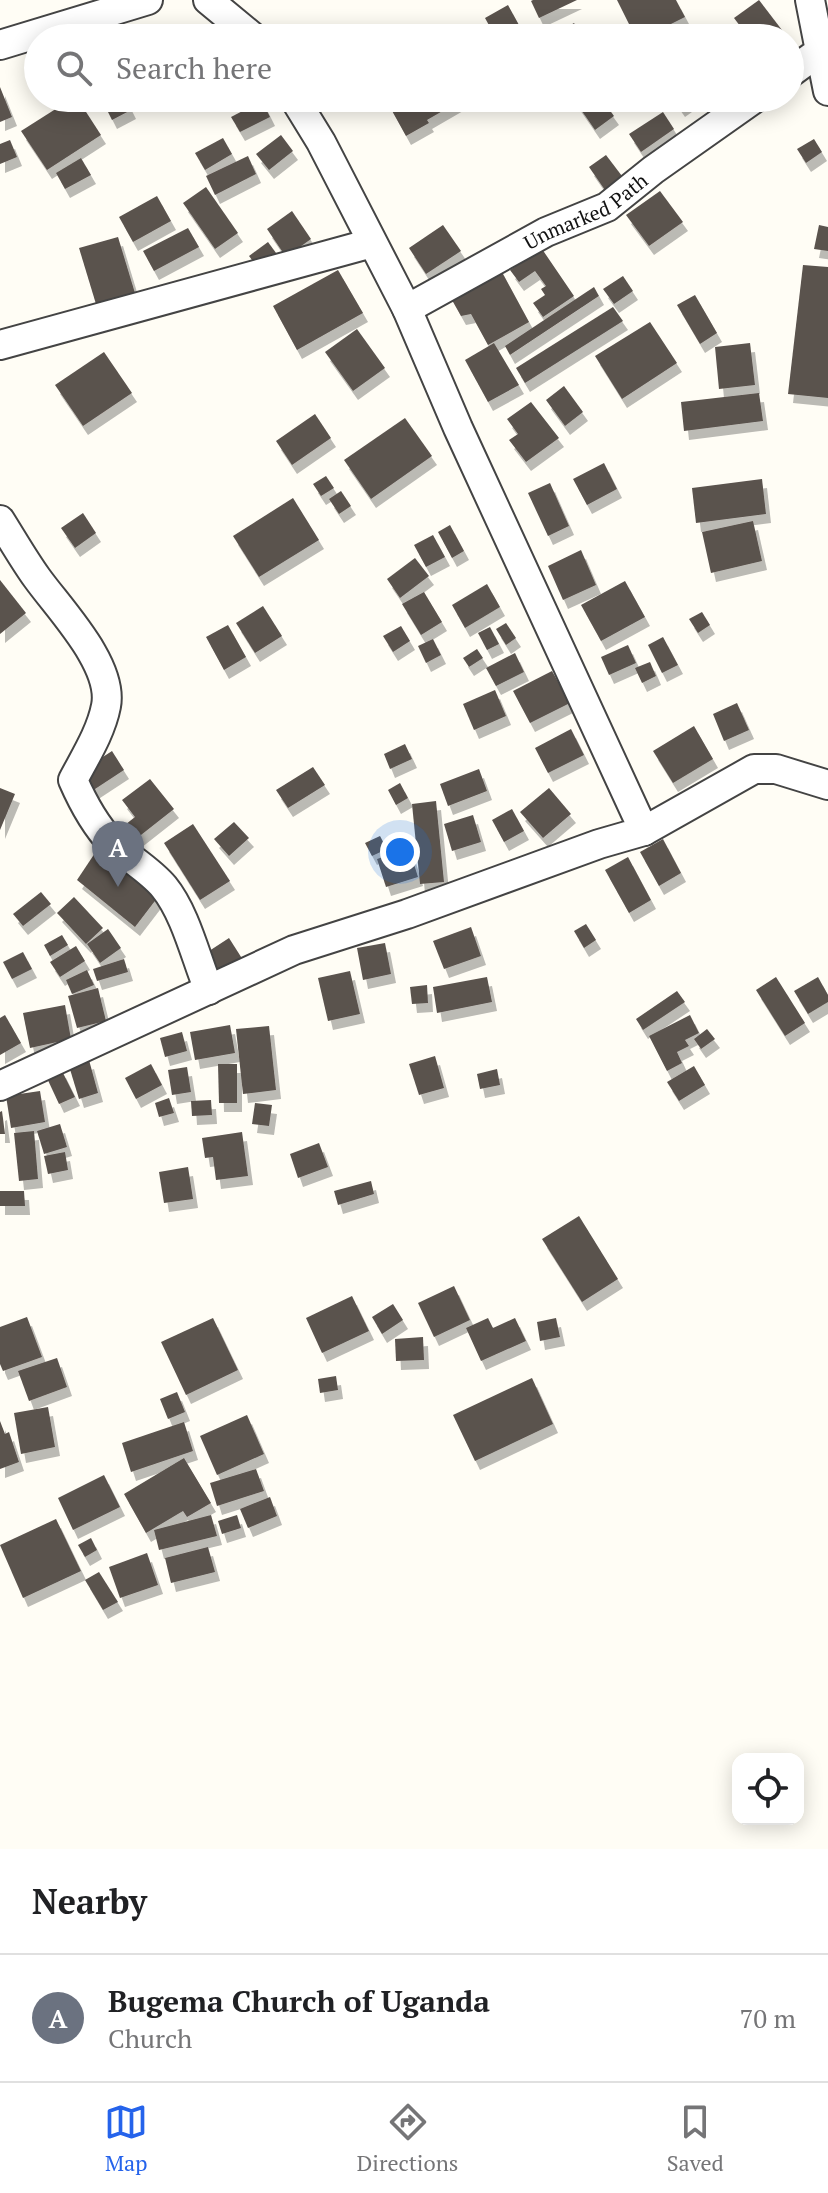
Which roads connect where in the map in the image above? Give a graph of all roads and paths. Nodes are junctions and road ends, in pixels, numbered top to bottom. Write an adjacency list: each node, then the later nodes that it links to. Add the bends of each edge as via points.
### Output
1 (148, 0): 4 (street)
2 (208, 0): 5 (street)
3 (810, 0): 8 (street)
4 (69, 24)
5 (237, 24)
6 (24, 38): 7 (street)
7 (0, 45)
8 (820, 51): 9 (street); 10 (street)
9 (804, 63)
10 (828, 91)
11 (303, 112): 13 (street)
12 (735, 112): 14 (street, Unmarked Path, via 607,207 546,232)
13 (372, 243): 14 (street); 15 (street)
14 (407, 309): 18 (street)
15 (0, 345)
16 (0, 520): 19 (street, via 100,667 106,688 99,729 73,780 86,809 113,843 165,888)
17 (828, 785): 18 (street, via 776,769 754,769)
18 (644, 831): 19 (street, via 294,950)
19 (209, 990): 20 (street)
20 (0, 1086)

